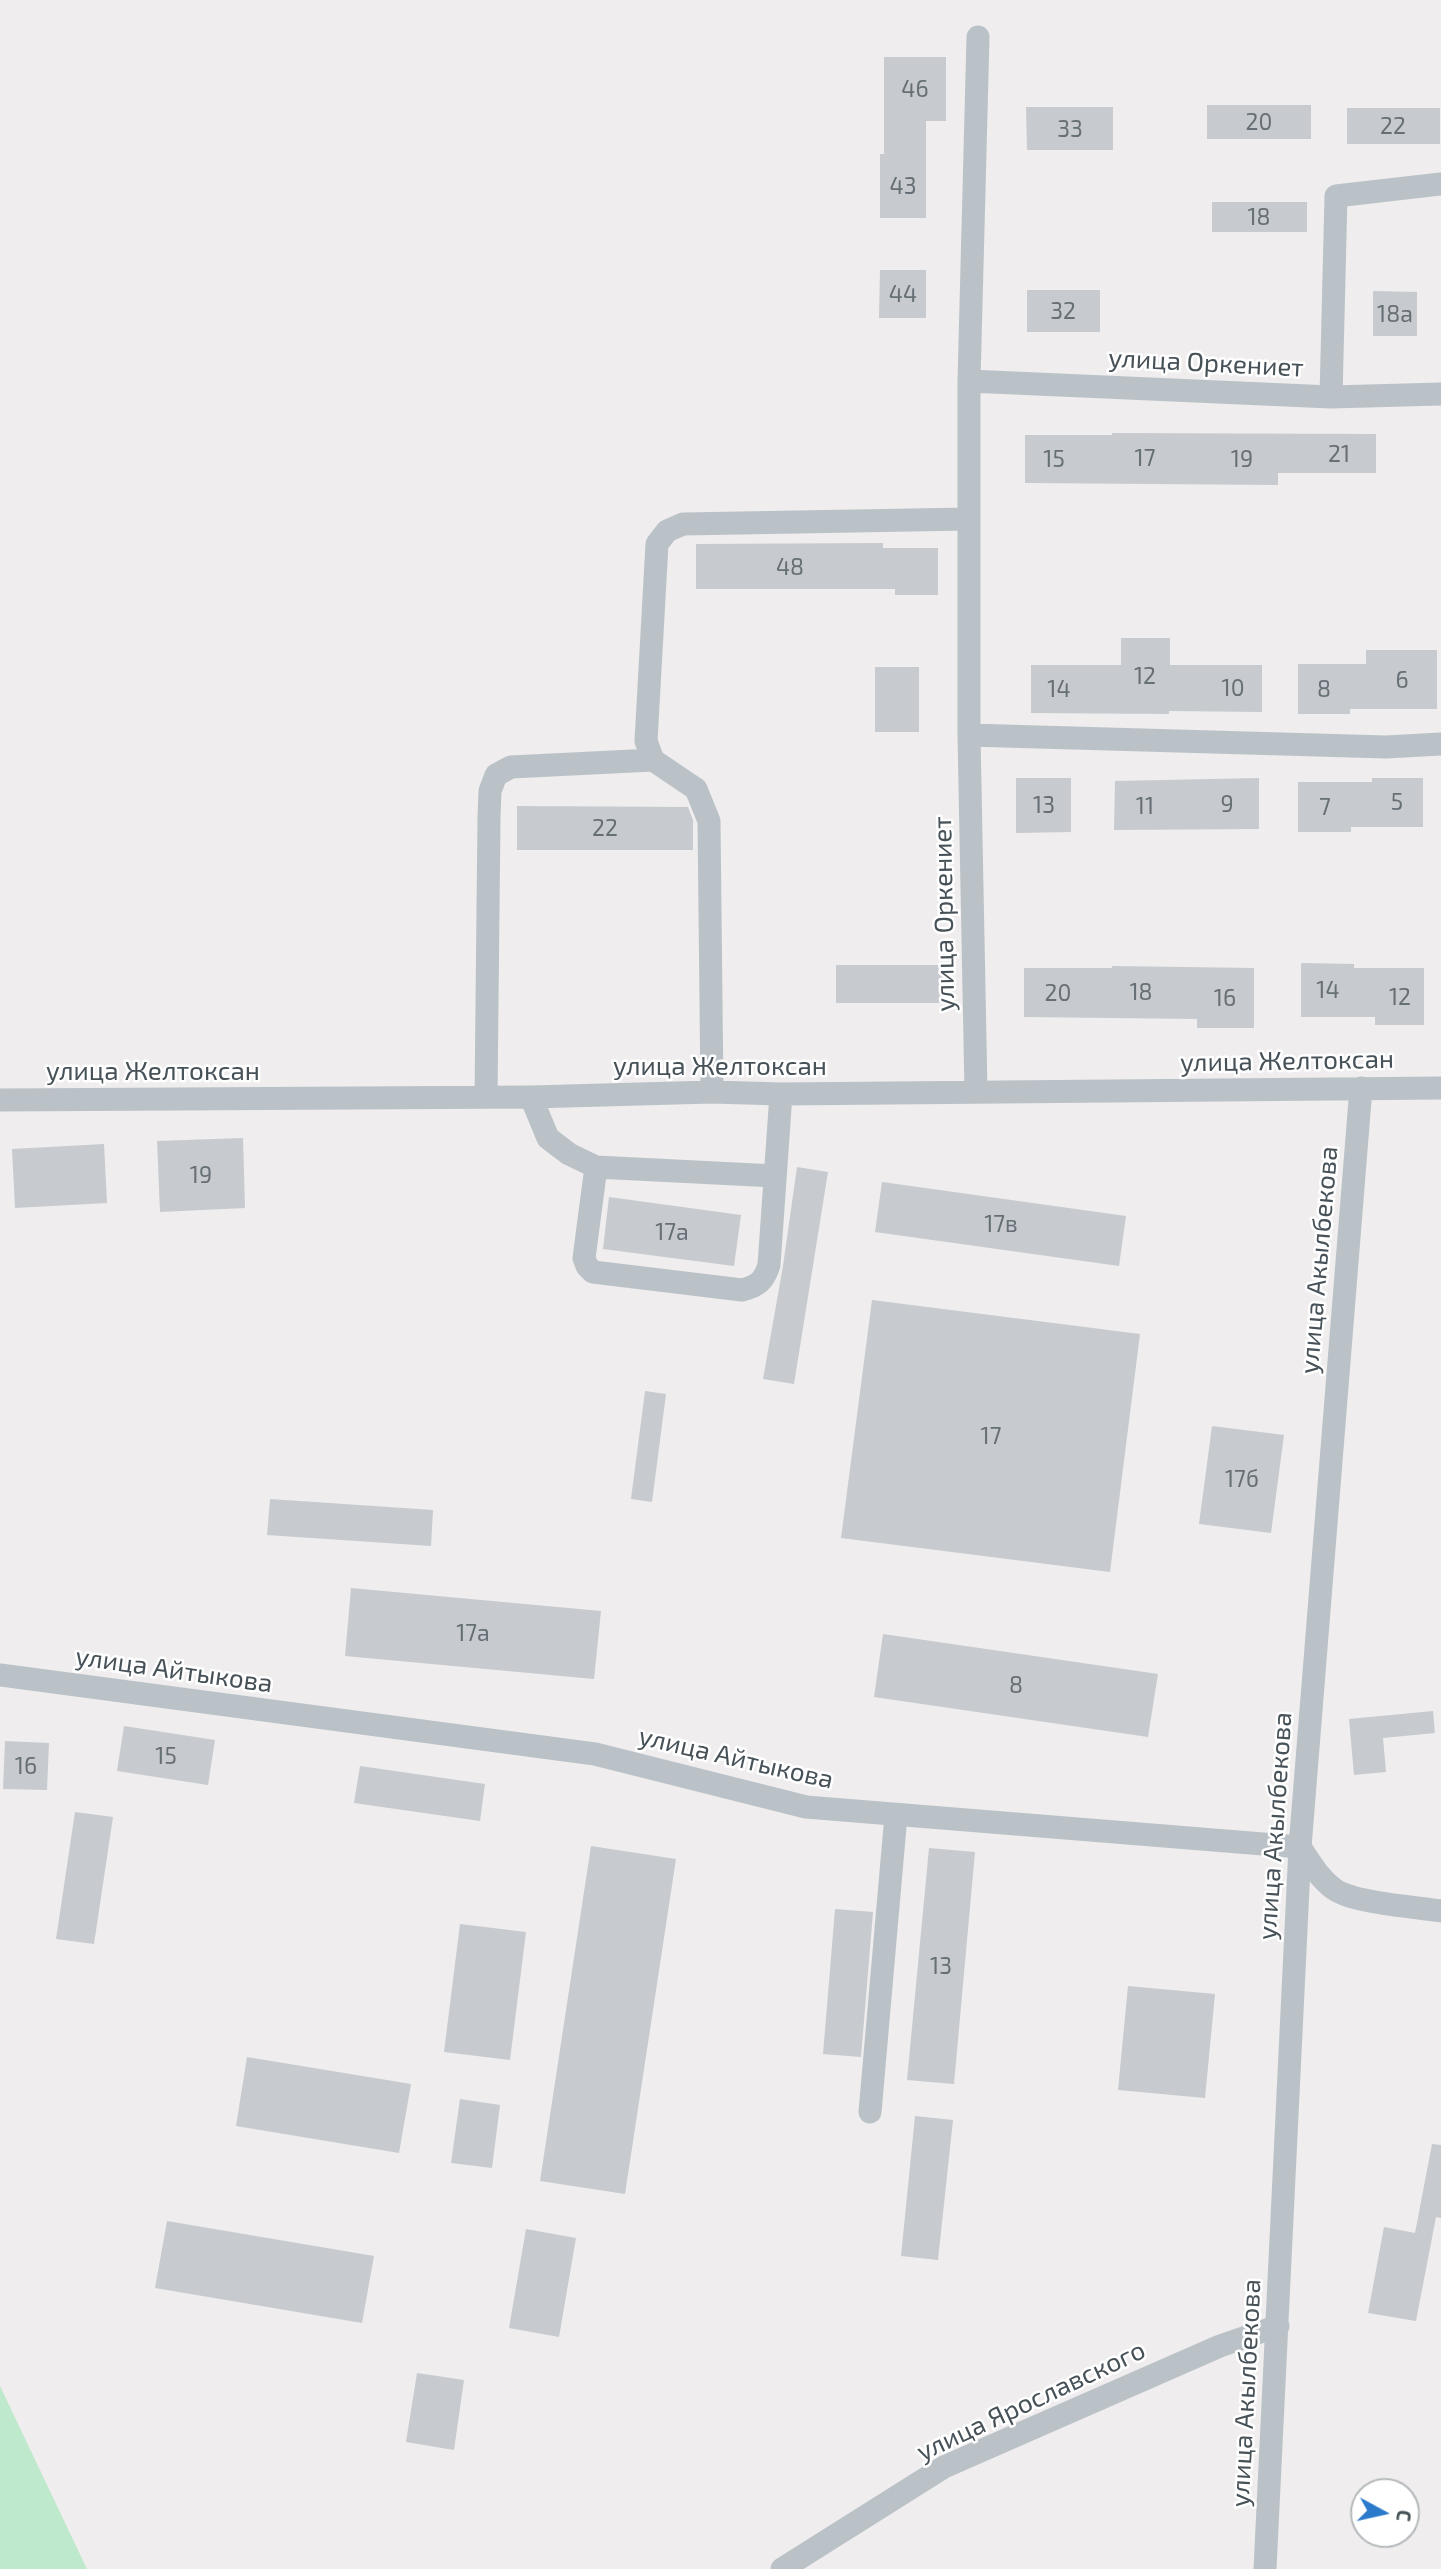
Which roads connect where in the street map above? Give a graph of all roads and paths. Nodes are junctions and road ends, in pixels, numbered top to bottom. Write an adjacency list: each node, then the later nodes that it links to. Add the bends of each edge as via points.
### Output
1 (978, 37): 3 (street, улица Оркениет)
2 (1441, 184): 5 (street, via 1336,196)
3 (970, 380): 5 (street, улица Оркениет); 6 (street, улица Оркениет)
4 (1441, 394): 5 (street, улица Оркениет)
5 (1331, 397)
6 (970, 519): 7 (street, улица Оркениет); 9 (street, via 684,524 667,531 657,544 646,726)
7 (969, 735): 8 (street, via 1386,747); 13 (street, улица Оркениет)
8 (1441, 744)
9 (653, 761): 12 (street, via 696,789 709,821); 15 (street, via 511,767 496,775 489,817)
10 (1361, 1088): 11 (street, улица Желтоксан); 13 (street, улица Желтоксан); 22 (street, улица Акылбекова)
11 (1441, 1088)
12 (712, 1092): 14 (street, улица Желтоксан); 16 (street, улица Желтоксан)
13 (976, 1092): 14 (street, улица Желтоксан)
14 (781, 1094): 19 (street)
15 (486, 1097): 16 (street, улица Желтоксан); 17 (street, улица Желтоксан)
16 (531, 1097): 18 (street, via 548,1138)
17 (0, 1100)
18 (596, 1167): 19 (street); 19 (street, via 584,1258 593,1272 742,1290 756,1287 766,1277)
19 (775, 1176)
20 (0, 1675): 21 (street, улица Айтыкова, via 595,1754 806,1807)
21 (896, 1815): 22 (street, улица Айтыкова); 24 (street)
22 (1300, 1847): 23 (street, via 1319,1876 1337,1891); 25 (street, улица Акылбекова)
23 (1441, 1911)
24 (870, 2112)
25 (1278, 2326): 26 (street, улица Ярославского, via 1220,2346 944,2467); 27 (street, улица Акылбекова)
26 (782, 2569)
27 (1265, 2569)

